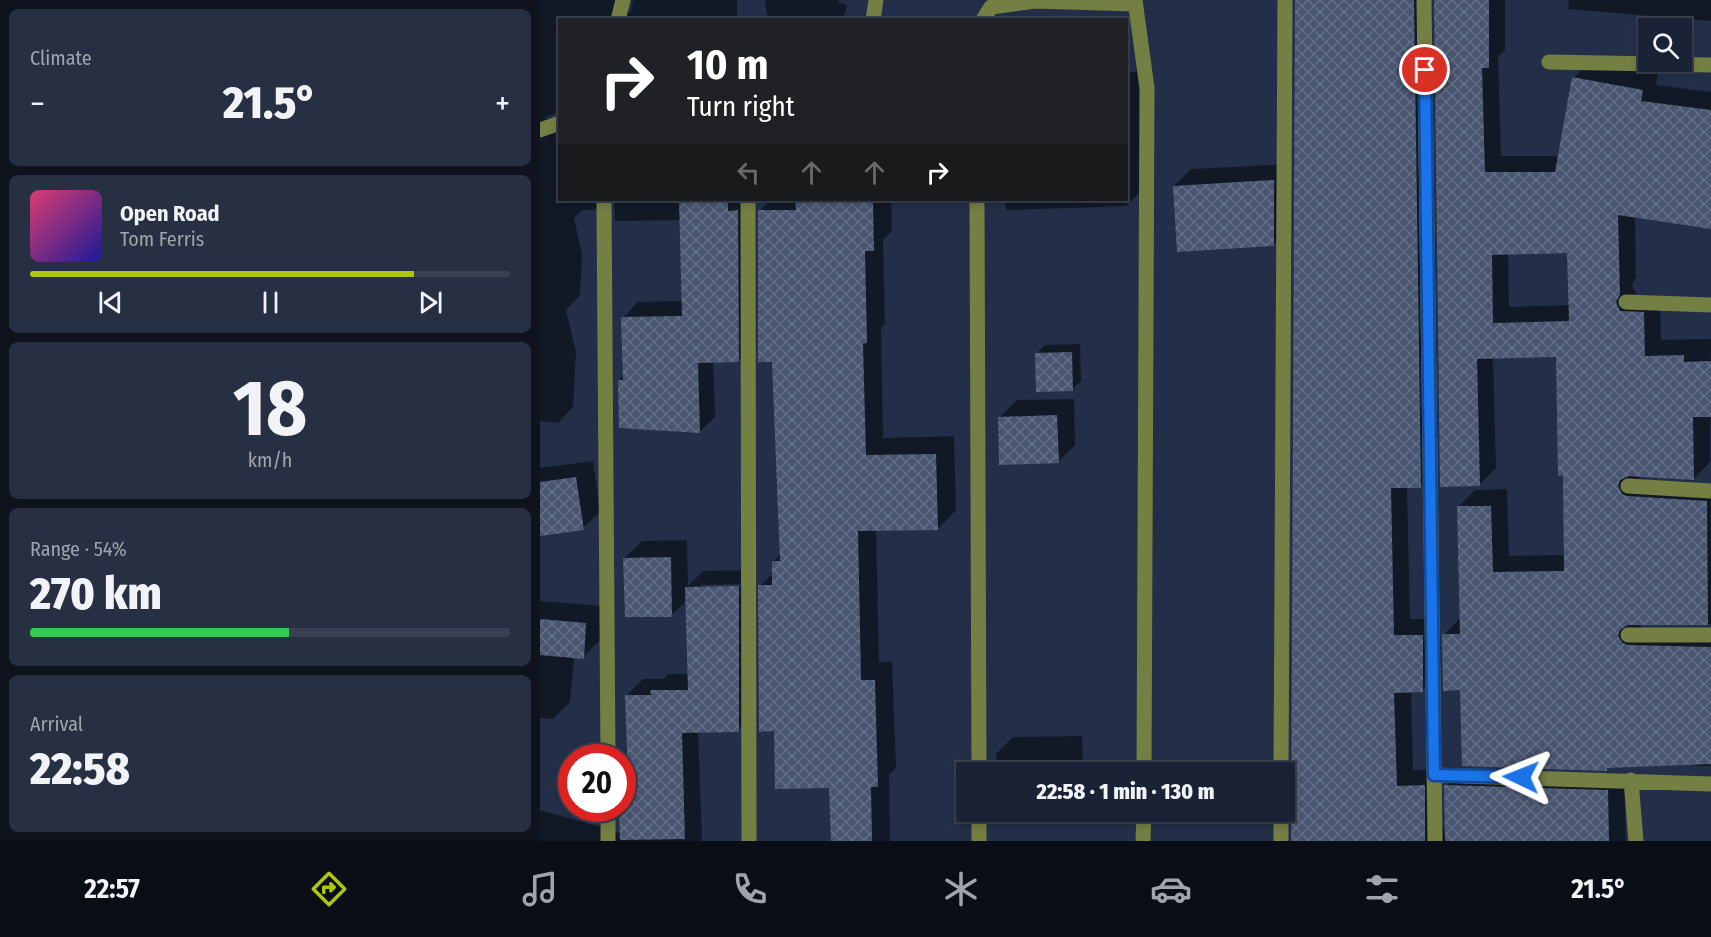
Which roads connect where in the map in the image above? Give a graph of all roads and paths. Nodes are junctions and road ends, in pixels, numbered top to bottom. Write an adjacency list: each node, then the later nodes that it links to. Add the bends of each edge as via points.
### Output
1 (623, 0): 6 (street)
2 (876, 0): 7 (street)
3 (1285, 0): 25 (street)
4 (1425, 0): 26 (street)
5 (1135, 2): 8 (street, via 1035,1 991,7); 24 (street, via 1147,88)
6 (618, 18)
7 (873, 18)
8 (984, 18)
9 (1549, 62): 10 (street)
10 (1711, 65)
11 (558, 124): 12 (street)
12 (540, 130)
13 (604, 201): 22 (street)
14 (748, 201): 34 (street)
15 (977, 201): 23 (street)
16 (1626, 302): 17 (street)
17 (1711, 305)
18 (1629, 486): 19 (street)
19 (1711, 491)
20 (1628, 635): 21 (street)
21 (1711, 635)
22 (608, 744)
23 (979, 762)
24 (1144, 762)
25 (1281, 762)
26 (1434, 775): 27 (street); 38 (street)
27 (1631, 780): 28 (street); 39 (street)
28 (1711, 784)
29 (608, 822): 33 (street)
30 (979, 822): 35 (street)
31 (1144, 822): 36 (street)
32 (1281, 822): 37 (street)
33 (608, 841)
34 (749, 841)
35 (979, 841)
36 (1143, 841)
37 (1281, 841)
38 (1435, 841)
39 (1636, 841)

